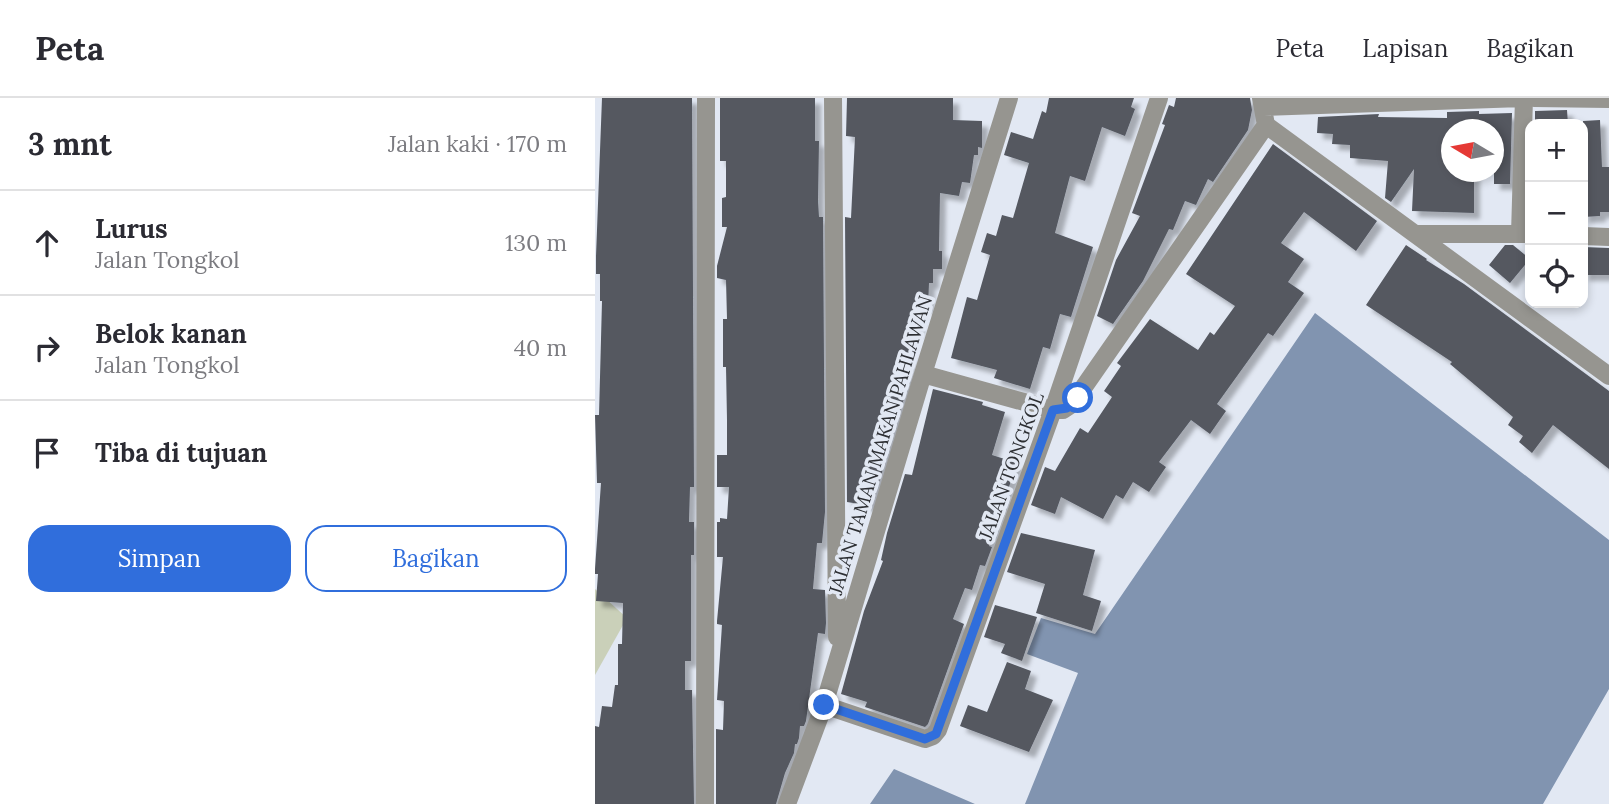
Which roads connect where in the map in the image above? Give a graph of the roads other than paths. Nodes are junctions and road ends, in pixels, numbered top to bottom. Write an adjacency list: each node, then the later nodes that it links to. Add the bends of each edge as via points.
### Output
1 (706, 98): 19 (street)
2 (833, 98): 17 (street)
3 (1009, 98): 14 (street, JALAN TAMAN MAKAN PAHLAWAN)
4 (1159, 98): 16 (street, JALAN TONGKOL)
5 (1523, 98): 8 (street); 11 (street)
6 (1534, 98): 7 (street)
7 (1609, 99)
8 (1262, 102): 9 (street)
9 (1266, 125): 10 (street); 16 (street, via 1078,398 1067,408)
10 (1417, 234): 11 (street); 15 (street)
11 (1525, 234)
12 (1588, 236): 13 (street)
13 (1609, 237)
14 (923, 374): 16 (street); 17 (street, JALAN TAMAN MAKAN PAHLAWAN)
15 (1609, 376)
16 (1053, 410): 18 (street, JALAN TONGKOL, via 936,734 925,739)
17 (838, 654): 18 (street, JALAN TAMAN MAKAN PAHLAWAN)
18 (824, 705): 20 (street, JALAN TAMAN MAKAN PAHLAWAN)
19 (705, 804)
20 (787, 804)

